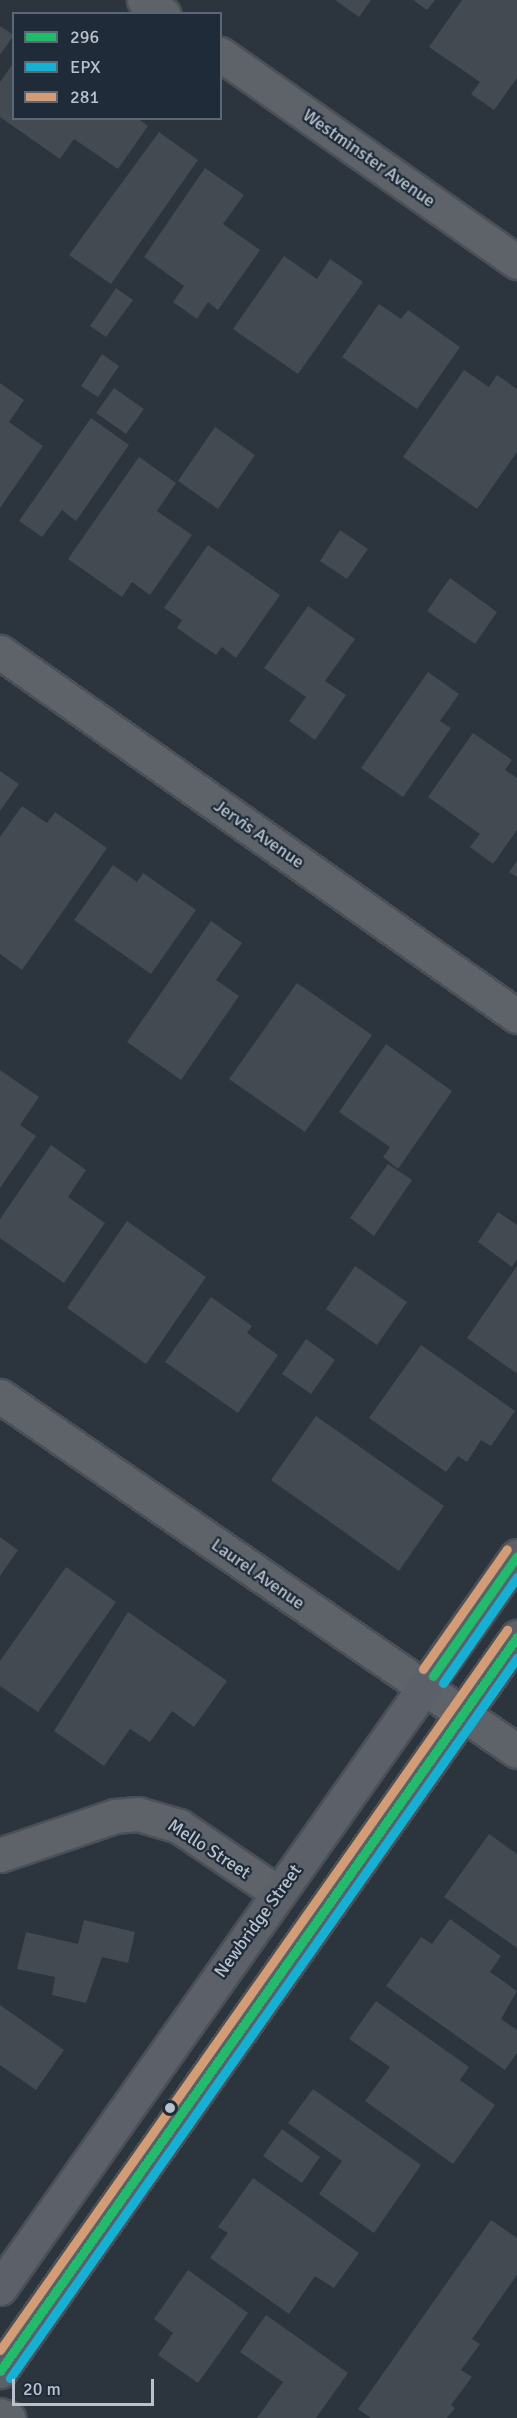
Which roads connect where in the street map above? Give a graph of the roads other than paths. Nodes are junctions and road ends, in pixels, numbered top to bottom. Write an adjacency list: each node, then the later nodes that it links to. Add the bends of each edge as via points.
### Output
1 (144, 0): 2 (street)
2 (160, 12)
3 (222, 55): 4 (street, Westminster Avenue)
4 (517, 262)
5 (0, 652): 6 (street, Jervis Avenue)
6 (517, 1017)
7 (0, 1396): 10 (street, Laurel Avenue)
8 (517, 1556): 10 (main road, Newbridge Street)
9 (517, 1637): 11 (main road)
10 (424, 1688): 11 (street, Laurel Avenue); 14 (main road, Newbridge Street)
11 (463, 1714): 12 (street, Laurel Avenue); 16 (main road)
12 (517, 1751)
13 (0, 1855): 14 (street, Mello Street, via 115,1816 138,1814 179,1826)
14 (278, 1893): 15 (main road, Newbridge Street)
15 (0, 2288)
16 (0, 2371)
17 (0, 2415): 18 (street)
18 (8, 2418)

